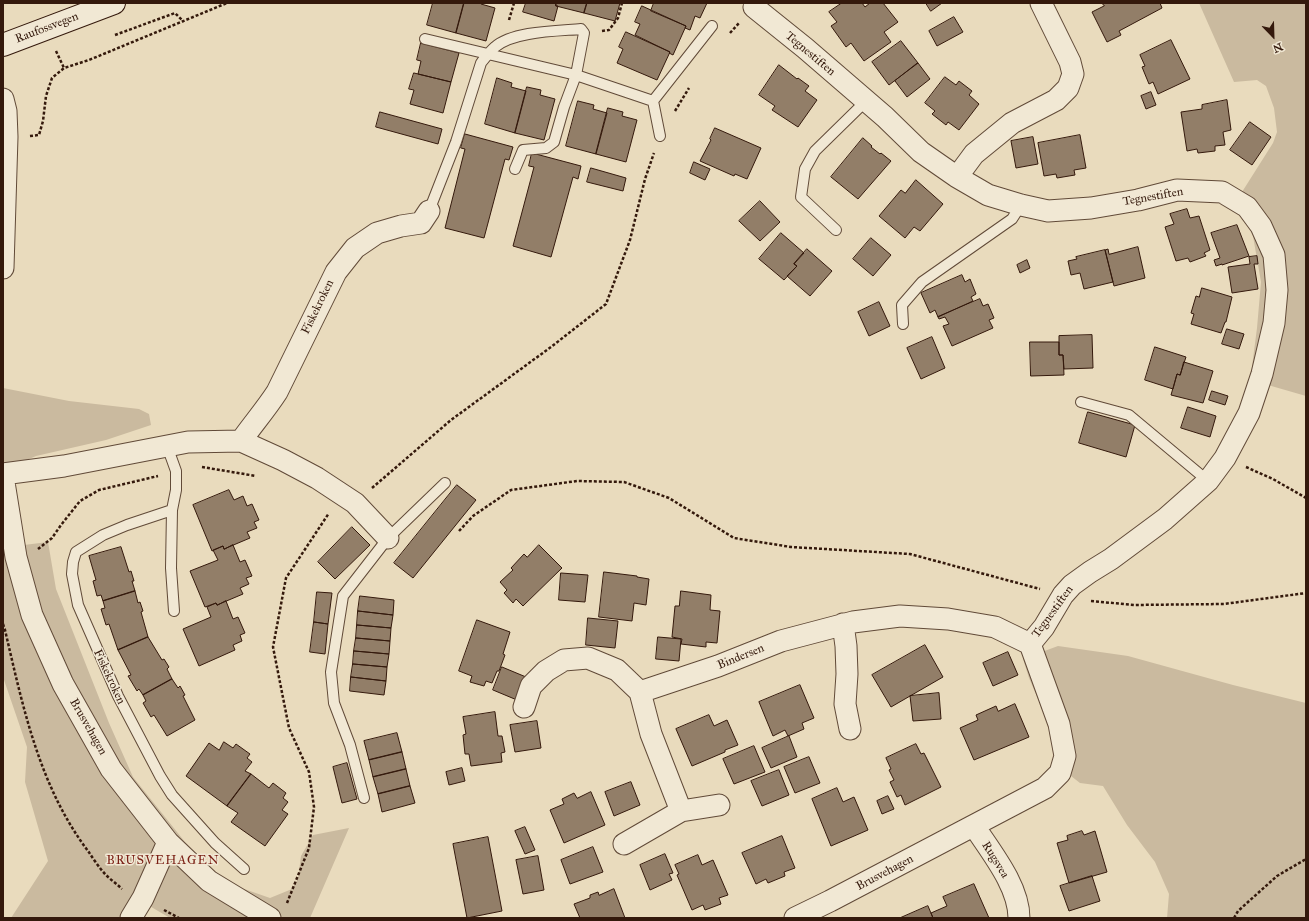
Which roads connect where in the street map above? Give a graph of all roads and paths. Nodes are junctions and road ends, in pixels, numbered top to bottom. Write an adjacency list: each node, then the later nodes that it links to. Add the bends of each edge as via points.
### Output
1 (114, 3): 12 (main road, Raufossvegen)
2 (227, 3): 6 (path)
3 (622, 3): 8 (path, via 618,18 609,30)
4 (1041, 3): 22 (street, via 1070,62 1073,74 1068,88 1056,100 1012,123 974,154)
5 (754, 7): 10 (path); 18 (street, Tegnestiften)
6 (184, 22): 9 (path, via 175,13); 20 (path, via 64,68 52,78 39,135)
7 (712, 26): 17 (lane)
8 (584, 33): 13 (lane, via 581,29 516,36 496,46); 14 (lane)
9 (115, 35)
10 (728, 36)
11 (425, 38): 13 (lane)
12 (3, 45)
13 (488, 55): 14 (lane); 24 (lane, via 481,63 456,142)
14 (576, 75): 17 (lane); 21 (lane, via 554,142 546,148 523,150)
15 (690, 86): 19 (path)
16 (3, 99): 20 (street)
17 (653, 101): 19 (lane)
18 (866, 101): 22 (street, Tegnestiften, via 921,152); 25 (lane, via 815,152 805,169 801,197)
19 (660, 136): 36 (path, via 645,179 630,240 606,304 451,420)
20 (8, 138): 26 (street)
21 (515, 169)
22 (957, 177): 23 (street, Tegnestiften, via 988,195)
23 (1021, 205): 27 (lane, via 1012,219 922,282 902,305); 31 (street, Tegnestiften, via 1048,211 1091,208 1177,190 1222,192 1247,207 1261,226 1274,255 1277,290 1274,323 1262,374 1249,413)
24 (429, 211): 29 (street, Fiskekroken, via 420,223 377,233 355,248 336,272 277,392)
25 (836, 230)
26 (3, 268)
27 (903, 324)
28 (1081, 402): 33 (lane, via 1129,415)
29 (241, 441): 30 (street, via 188,442); 36 (street, via 317,478)
30 (166, 446): 32 (street); 37 (lane, via 176,471)
31 (1225, 458): 33 (street, Tegnestiften); 35 (path, via 1273,479)
32 (3, 475): 53 (street, Brusvehagen, via 16,557 32,615 63,684 112,769)
33 (1208, 481): 41 (street, Tegnestiften, via 1165,518 1072,585)
34 (446, 483): 39 (lane)
35 (1306, 498)
36 (355, 503): 39 (street); 58 (path, via 330,511 286,578 273,647 289,728 309,772 314,807 309,848)
37 (172, 510): 42 (lane, via 171,568); 56 (lane, Fiskekroken, via 103,535 76,552 72,574 78,605 118,696 160,776 172,795 215,843)
38 (459, 531): 41 (path, via 473,516 511,490 577,480 624,482 669,498 734,538 791,547 910,554)
39 (388, 538): 49 (lane, via 343,596 331,672 334,703 350,745)
40 (1306, 593): 41 (path, via 1224,604 1134,605 1076,600)
41 (1063, 595): 45 (street, Tegnestiften, via 1044,627)
42 (174, 611)
43 (3, 624): 57 (path, via 35,747 66,819 105,874 126,892)
44 (843, 624): 45 (street, Bindersen, via 900,616 948,619 995,627); 46 (street, Bindersen, via 781,641 718,666); 48 (street, via 847,674 845,704)
45 (1030, 644): 52 (street, Tegnestiften, via 1059,724 1065,756 1060,773 1045,788)
46 (640, 692): 47 (street, via 617,670 588,658 564,660 546,670 531,686); 51 (street, via 651,734)
47 (524, 707)
48 (850, 728)
49 (364, 798)
50 (719, 805): 51 (street)
51 (681, 812): 54 (street)
52 (974, 826): 61 (street, Brusvehagen); 62 (street, Rugsvea, via 1005,873 1019,908)
53 (168, 842): 57 (street); 60 (street, Brusvehagen, via 210,881)
54 (624, 844)
55 (1306, 859): 63 (path, via 1277,876 1238,911)
56 (244, 869)
57 (143, 898): 59 (street)
58 (286, 904)
59 (131, 918)
60 (270, 918)
61 (795, 918)
62 (1019, 918)
63 (1234, 918)

